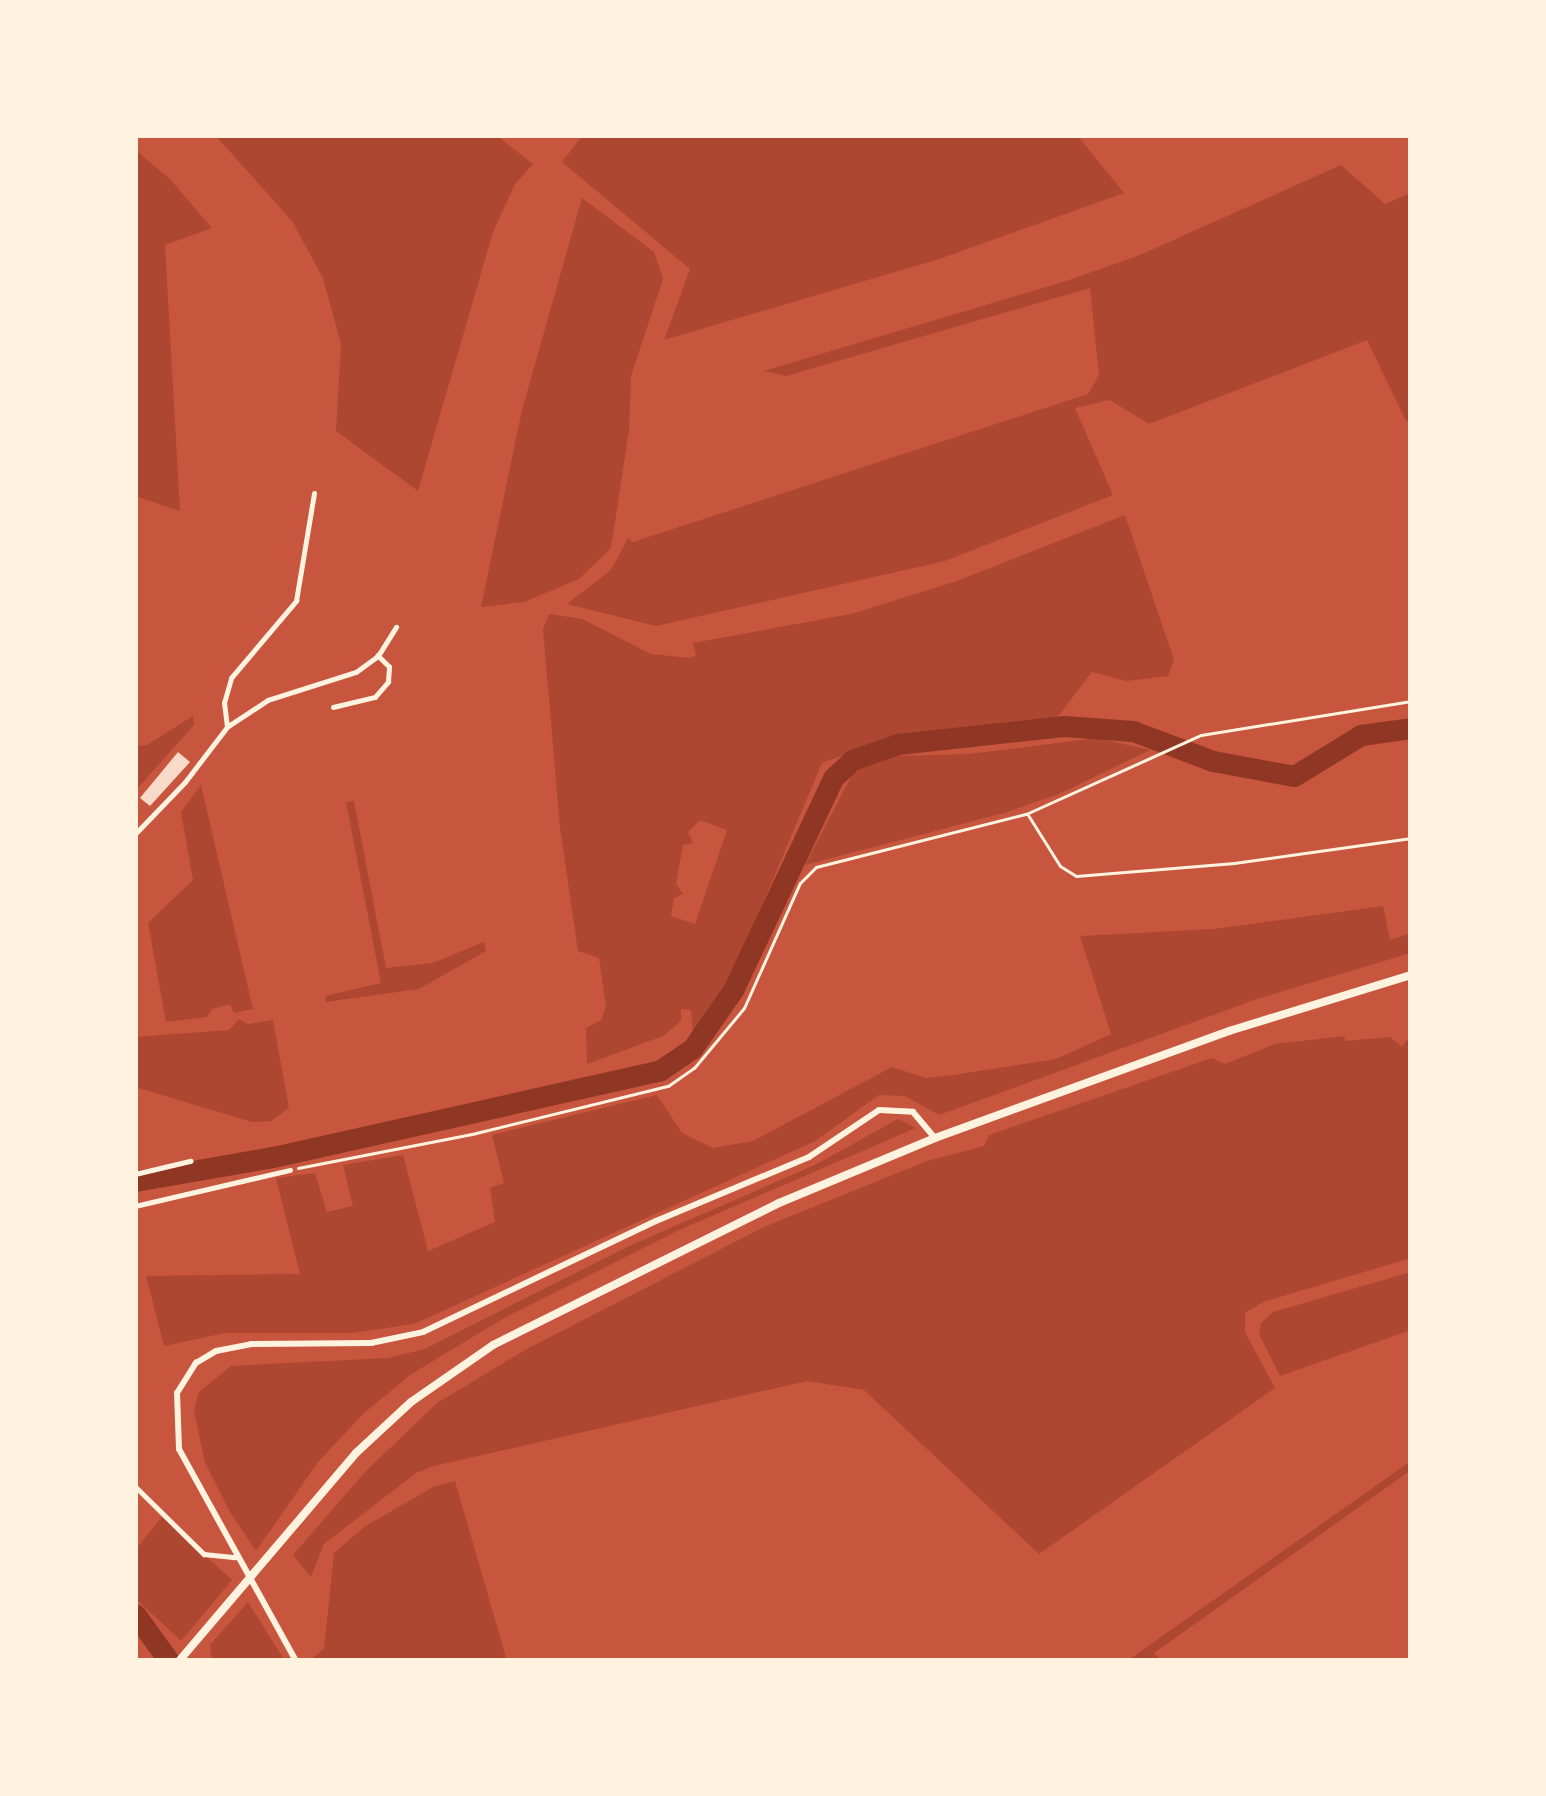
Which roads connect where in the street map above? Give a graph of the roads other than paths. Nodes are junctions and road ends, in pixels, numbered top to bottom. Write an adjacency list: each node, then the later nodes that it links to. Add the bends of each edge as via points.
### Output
1 (314, 494): 5 (street, via 296,602 231,678)
2 (396, 627): 3 (street)
3 (378, 656): 4 (street, via 389,667 388,682 375,697); 5 (street, via 356,672 268,700)
4 (333, 707)
5 (227, 727): 6 (street)
6 (135, 834)
7 (1411, 975): 8 (main road, via 1229,1030)
8 (935, 1138): 14 (street, via 913,1112 879,1110 809,1156 423,1332 371,1343 251,1344 205,1356 177,1394 175,1435); 16 (main road, via 779,1203 493,1345 384,1425)
9 (190, 1161): 11 (street)
10 (290, 1170): 12 (street)
11 (135, 1174)
12 (135, 1206)
13 (135, 1486): 14 (street, via 204,1554)
14 (235, 1557): 15 (street)
15 (247, 1577): 16 (street); 17 (street)
16 (179, 1661)
17 (296, 1661)

